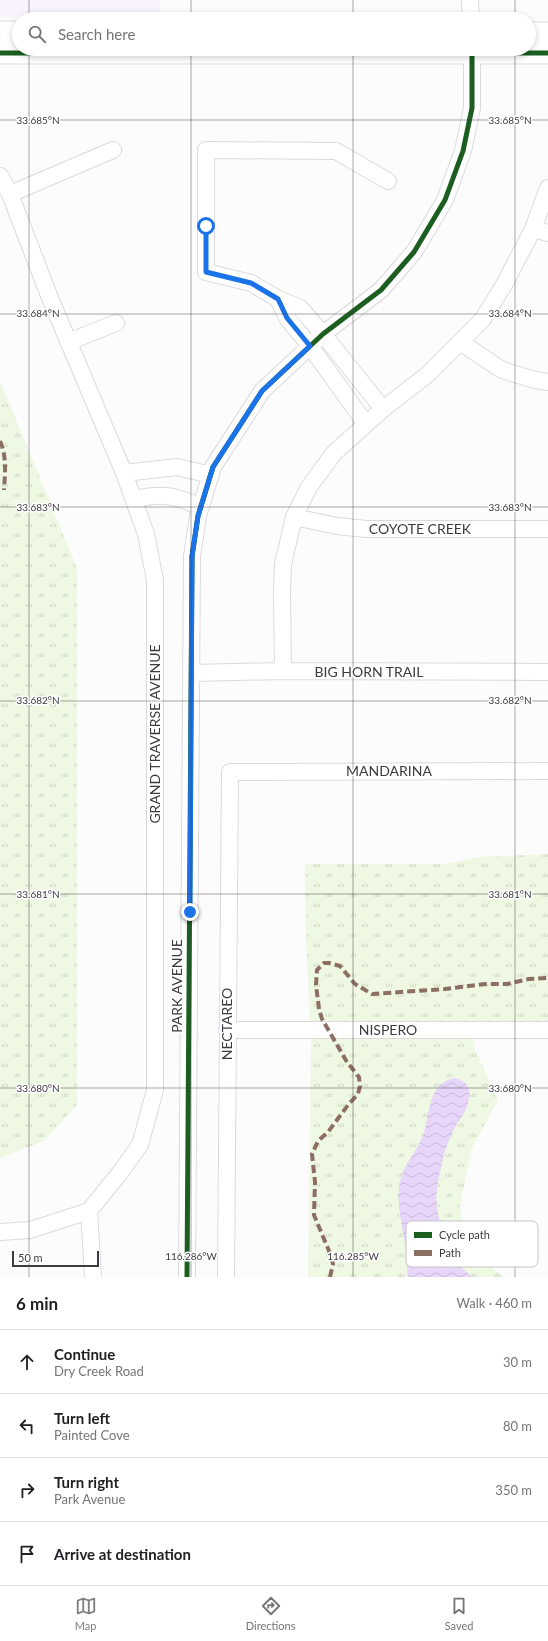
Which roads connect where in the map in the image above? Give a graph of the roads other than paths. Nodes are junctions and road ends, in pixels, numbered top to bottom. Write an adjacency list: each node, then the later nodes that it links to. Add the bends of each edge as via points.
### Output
1 (470, 0): 2 (street)
2 (471, 12)
3 (0, 32): 4 (main road)
4 (12, 32)
5 (536, 33): 6 (main road)
6 (548, 33)
7 (0, 53): 8 (main road)
8 (12, 53)
9 (536, 53): 10 (main road)
10 (548, 53)
11 (472, 56): 20 (street, PARK AVENUE, via 472,108 463,151 445,200 414,252 381,290)
12 (114, 150): 16 (street)
13 (0, 176): 16 (street, GRAND TRAVERSE AVENUE)
14 (388, 181): 18 (street, via 336,151 206,150 206,272 251,283)
15 (548, 188): 17 (street)
16 (10, 194): 21 (street, GRAND TRAVERSE AVENUE)
17 (541, 231): 22 (street, via 483,319)
18 (278, 299): 20 (street, via 300,308); 23 (street, via 287,318)
19 (116, 323): 21 (street)
20 (323, 334): 23 (street, PARK AVENUE); 25 (street)
21 (68, 342): 27 (street, GRAND TRAVERSE AVENUE)
22 (460, 342): 24 (street, via 502,370); 25 (street, via 427,375)
23 (310, 346): 26 (street); 28 (street, PARK AVENUE, via 262,391 213,467)
24 (548, 382)
25 (383, 409): 26 (street)
26 (366, 424): 31 (street, via 334,453 309,487)
27 (124, 473): 28 (street, via 177,467); 29 (street, GRAND TRAVERSE AVENUE)
28 (211, 475): 30 (street, PARK AVENUE)
29 (134, 499): 30 (street, via 154,495 179,497); 40 (street, GRAND TRAVERSE AVENUE, via 146,534 155,580 155,1090 140,1145)
30 (200, 507): 35 (street, PARK AVENUE, via 192,556)
31 (294, 517): 32 (street, COYOTE CREEK, via 366,529); 33 (street, via 283,564)
32 (548, 529)
33 (283, 672): 34 (street, BIG HORN TRAIL); 35 (street, BIG HORN TRAIL)
34 (548, 672)
35 (191, 673): 43 (street, PARK AVENUE)
36 (548, 771): 37 (street, MANDARINA)
37 (230, 772): 38 (street, NECTAREO)
38 (227, 1030): 39 (street, NISPERO); 44 (street, NECTAREO)
39 (548, 1030)
40 (89, 1211): 41 (street, via 30,1230); 42 (street)
41 (0, 1232)
42 (93, 1277)
43 (187, 1277)
44 (226, 1277)

